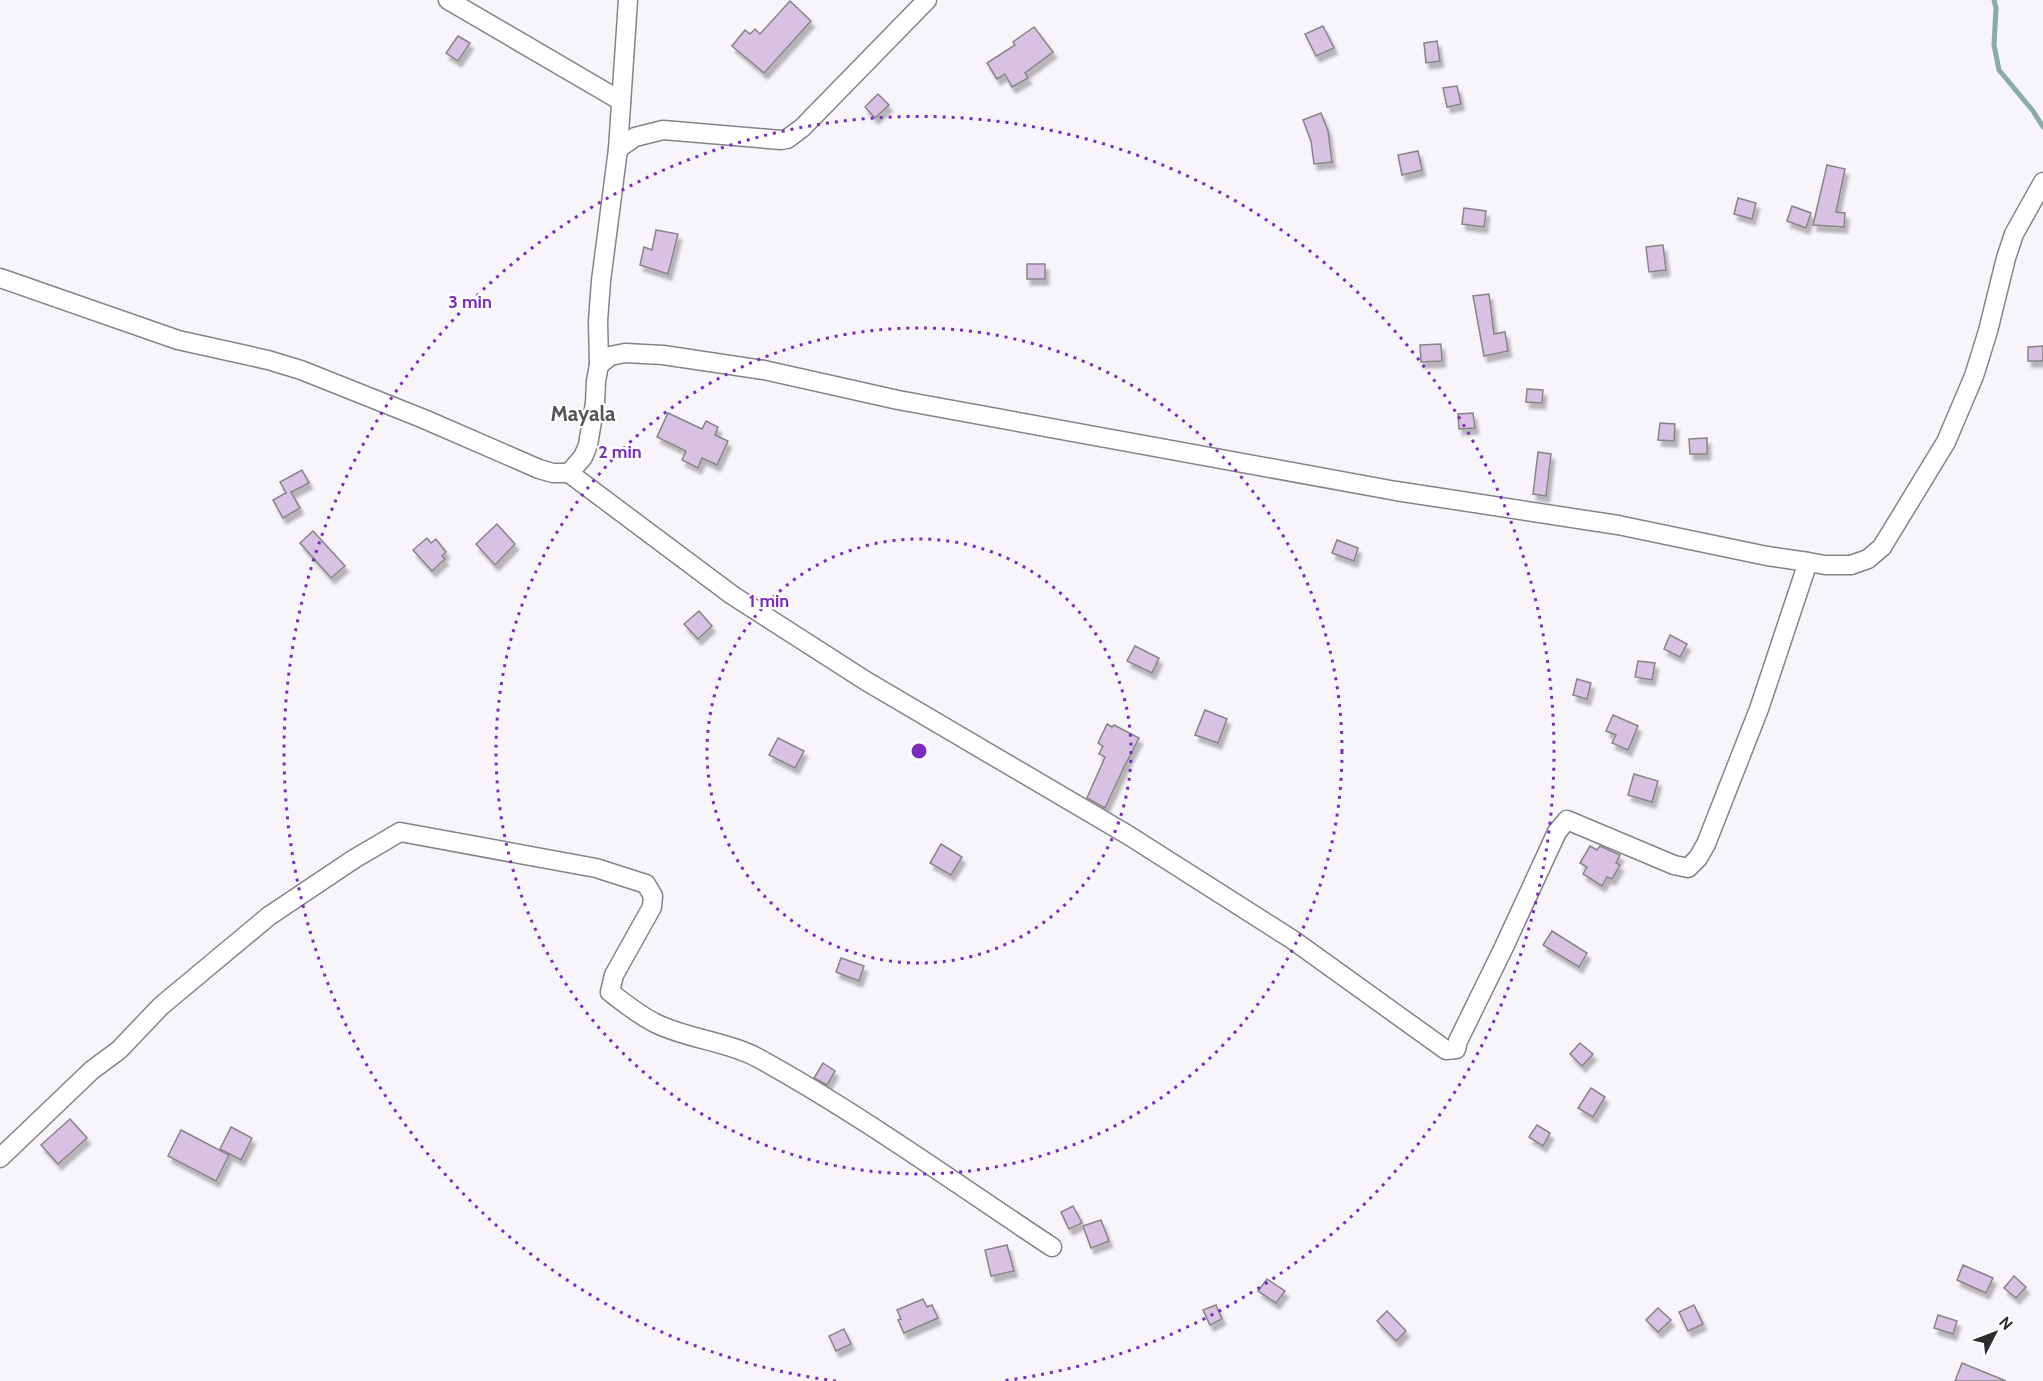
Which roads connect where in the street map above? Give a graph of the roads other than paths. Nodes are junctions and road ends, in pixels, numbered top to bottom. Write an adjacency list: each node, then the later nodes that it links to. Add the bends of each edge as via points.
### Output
1 (448, 0): 4 (street)
2 (628, 0): 4 (street)
3 (927, 0): 5 (street, via 787,139 663,130 635,137)
4 (621, 101): 5 (street)
5 (618, 149): 8 (street, via 598,321)
6 (2043, 182): 10 (street, via 2014,234 1974,376 1928,473 1876,554 1851,565)
7 (0, 278): 9 (street, via 178,340 301,370 529,465 553,473)
8 (599, 365): 9 (street, via 588,445); 10 (street, via 610,356 625,353 700,359 898,400 1396,491 1618,525)
9 (569, 473): 10 (street, via 732,596 1293,940 1446,1050 1456,1048 1557,832 1567,820 1674,865 1688,868 1698,858 1759,709)
10 (1808, 562)
11 (0, 1158): 12 (street, via 92,1070 119,1050 161,1006 269,916 400,832 596,867 646,884 653,896 652,907 614,975 610,992 655,1024 755,1057 945,1174)
12 (1052, 1247)

